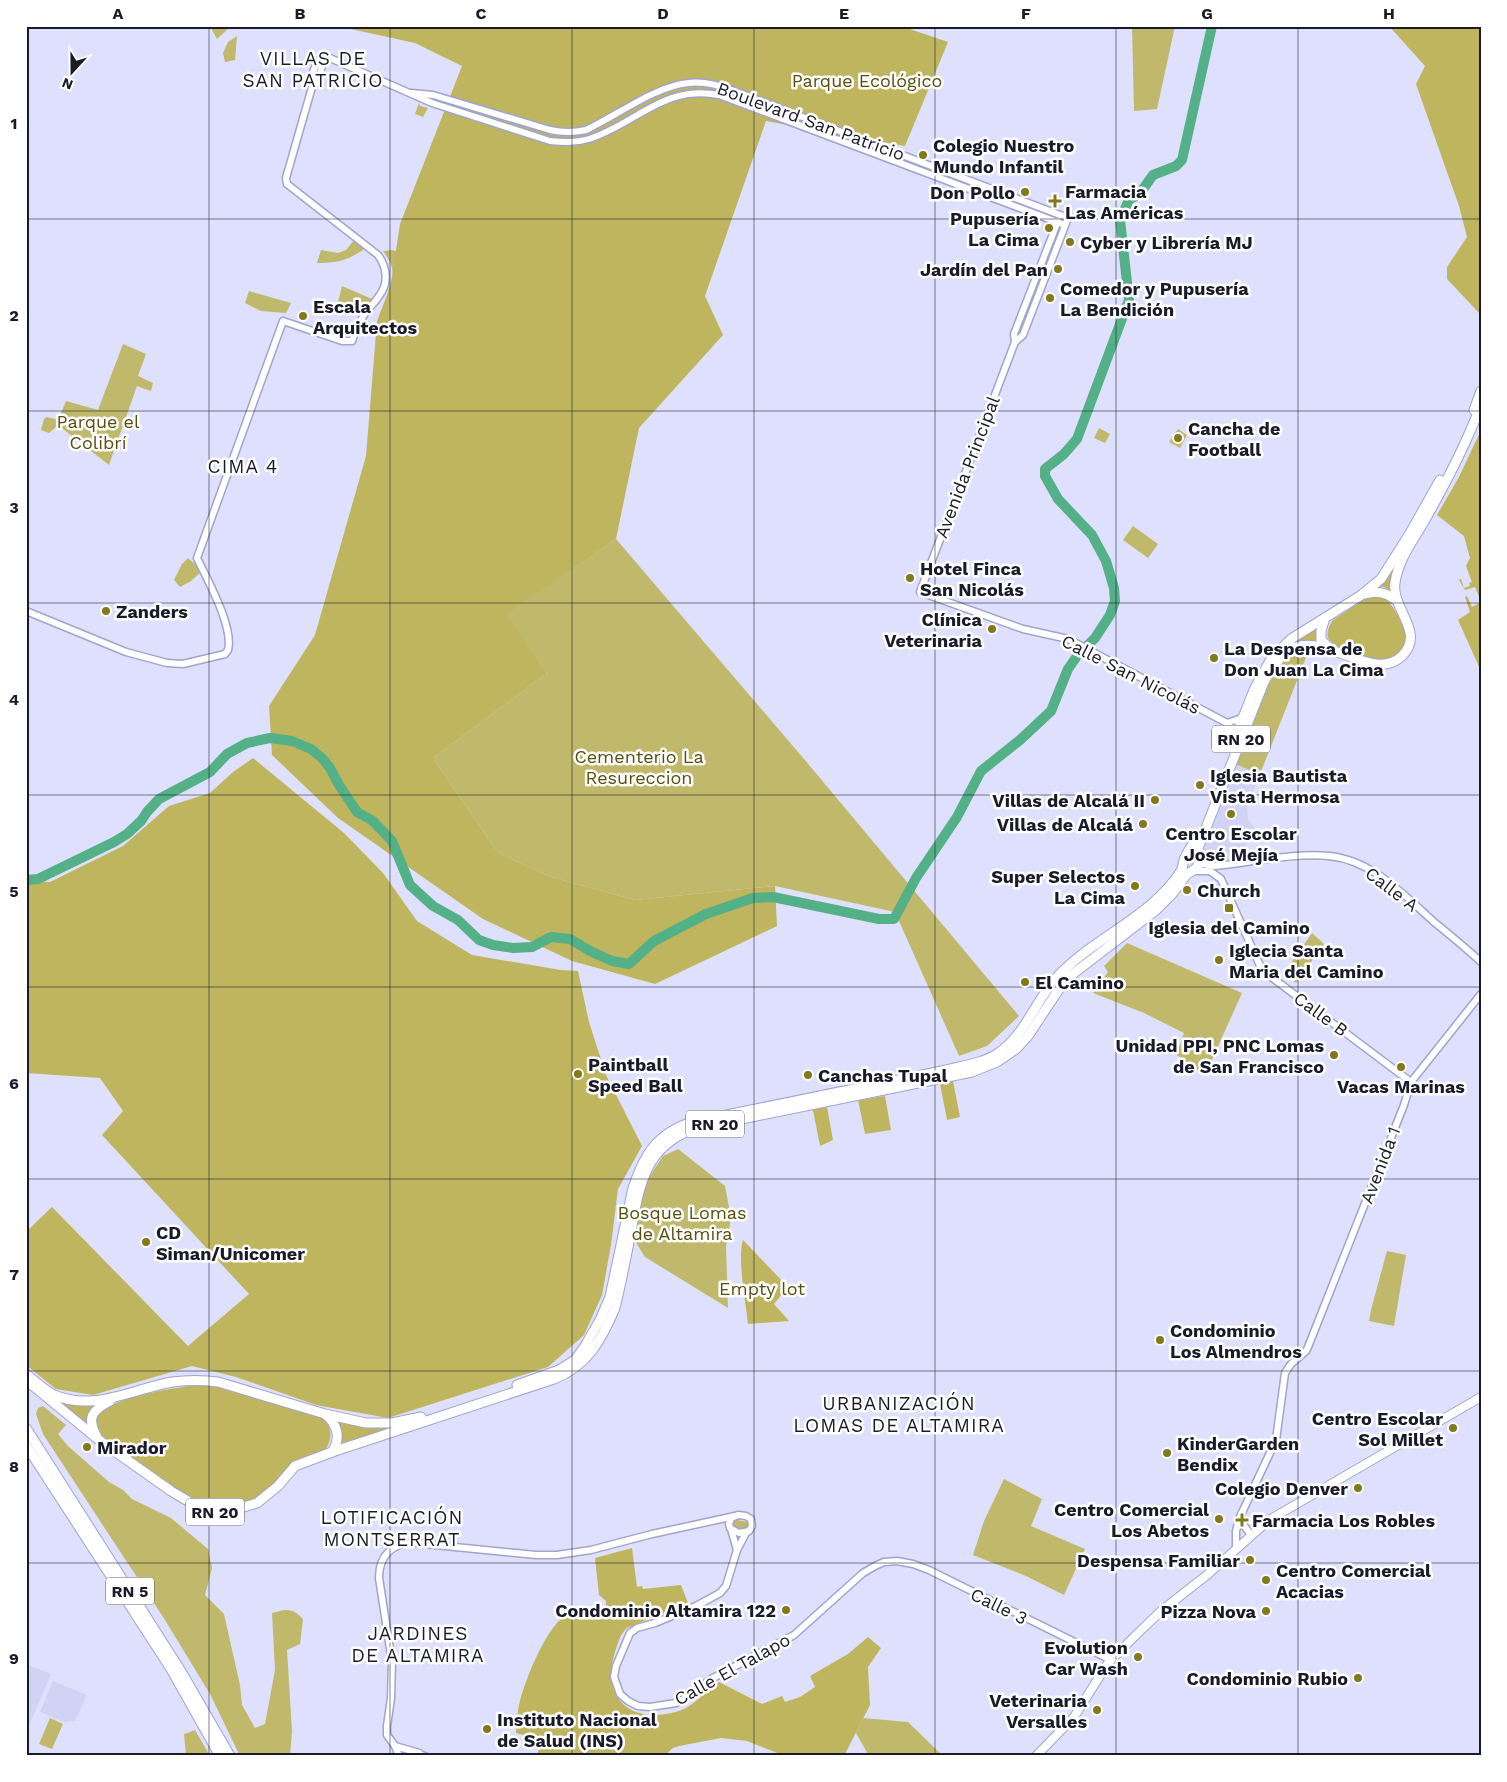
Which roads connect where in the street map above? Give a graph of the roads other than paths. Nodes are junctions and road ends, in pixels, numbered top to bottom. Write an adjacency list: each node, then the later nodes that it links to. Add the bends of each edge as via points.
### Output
1 (411, 93): 2 (street, Boulevard San Patricio, via 433,95 563,132 586,130); 3 (street, Boulevard San Patricio, via 432,103 550,141 589,139); 16 (street, Boulevard San Patricio, via 323,55 323,64 312,87 287,184 378,255 385,265 384,286 380,296 364,314 352,341 283,321 197,558 229,635 228,650 225,654 192,663 167,663 126,652)
2 (640, 101): 3 (street); 4 (street, Boulevard San Patricio, via 664,89 687,83 721,86)
3 (646, 109): 6 (street, Boulevard San Patricio, via 684,94 718,95)
4 (1060, 215): 5 (street, Boulevard San Patricio); 6 (street, Avenida Principal)
5 (1068, 218): 7 (street, Avenida Principal)
6 (1058, 223): 7 (street, Boulevard San Patricio); 8 (street, Avenida Principal, via 1014,334)
7 (1065, 226): 8 (street, Avenida Principal, via 1023,335)
8 (1015, 342): 13 (street, Avenida Principal)
9 (1481, 391): 11 (highway, RN 20, via 1462,441)
10 (1481, 405): 12 (highway, RN 20)
11 (1426, 505): 12 (highway); 14 (highway, RN 20, via 1387,572)
12 (1427, 517): 15 (highway, RN 20, via 1397,573 1394,589)
13 (920, 592): 20 (street, Calle San Nicolás, via 1023,629 1079,644)
14 (1360, 596): 15 (highway, via 1379,592); 17 (highway, RN 20)
15 (1397, 601): 18 (highway, RN 20, via 1411,634 1401,657 1392,663 1379,665)
16 (26, 611)
17 (1325, 618): 18 (highway, via 1321,640); 19 (highway, RN 20, via 1291,639 1271,659)
18 (1337, 652): 23 (highway, RN 20, via 1301,646 1286,652 1274,665 1264,682 1198,848)
19 (1244, 716): 20 (street); 21 (highway, RN 20)
20 (1228, 723): 21 (street)
21 (1236, 737): 22 (highway, RN 20)
22 (1187, 855): 23 (highway, via 1194,854); 24 (highway, RN 20)
23 (1199, 858): 25 (street, Calle A, via 1209,866); 26 (highway, RN 20, via 1199,865)
24 (1183, 864): 26 (highway); 35 (highway, RN 20, via 1174,880 1150,905 1077,958 1063,972 1048,988 1020,1031 996,1054 942,1071 692,1122 659,1140 646,1156 632,1188 606,1308 575,1360 554,1373 409,1420 374,1424)
25 (1224, 865): 27 (street); 28 (street, Calle A, via 1300,856 1334,856 1353,862 1396,888)
26 (1194, 871): 27 (street, via 1210,871); 39 (highway, RN 20, via 1155,910 1065,980 1028,1036 997,1062 972,1072 714,1124 693,1129 673,1139 657,1153 644,1176 615,1308 593,1351 582,1363 554,1379)
27 (1221, 879): 30 (street, Calle B, via 1262,970)
28 (1481, 962)
29 (1481, 994): 30 (street, Avenida 1)
30 (1411, 1082): 43 (street, Avenida 1, via 1306,1351 1285,1373 1276,1440)
31 (26, 1374): 33 (highway, RN 20, via 51,1393 71,1400)
32 (26, 1380): 37 (highway, RN 20)
33 (117, 1397): 35 (highway, RN 20, via 172,1382 205,1380); 37 (highway, via 101,1405 93,1415 92,1426)
34 (1481, 1397): 47 (main road, via 1269,1520)
35 (325, 1414): 39 (highway, via 337,1432)
36 (27, 1428): 55 (highway, RN 5, via 177,1665)
37 (99, 1440): 39 (highway, RN 20, via 187,1502 214,1512 237,1510 257,1503 295,1466)
38 (26, 1445): 41 (highway, RN 5)
39 (332, 1452)
40 (26, 1455): 41 (highway)
41 (46, 1476): 54 (highway, RN 5, via 166,1661)
42 (735, 1516): 44 (street); 45 (street, via 731,1518); 46 (street, via 751,1519 751,1528)
43 (1239, 1519): 47 (street); 48 (street)
44 (708, 1522): 45 (street); 52 (street, via 557,1555 408,1542 390,1550 380,1566 379,1578 392,1662 386,1726 387,1735)
45 (730, 1528): 46 (street, via 735,1532); 49 (street)
46 (746, 1532): 49 (street, Calle El Talapo)
47 (1251, 1535): 48 (main road)
48 (1236, 1549): 51 (main road, via 1161,1611)
49 (738, 1550): 50 (street, Calle El Talapo, via 726,1586 720,1593 630,1633 614,1677 620,1694 628,1701 650,1707 684,1699 713,1678 794,1635 863,1572)
50 (884, 1562): 51 (street, Calle 3, via 904,1562 929,1570)
51 (1111, 1660): 58 (main road, via 1074,1717)
52 (395, 1746): 53 (street); 56 (street)
53 (422, 1754): 57 (street)
54 (220, 1756)
55 (230, 1756)
56 (399, 1756)
57 (409, 1756)
58 (1036, 1756)

